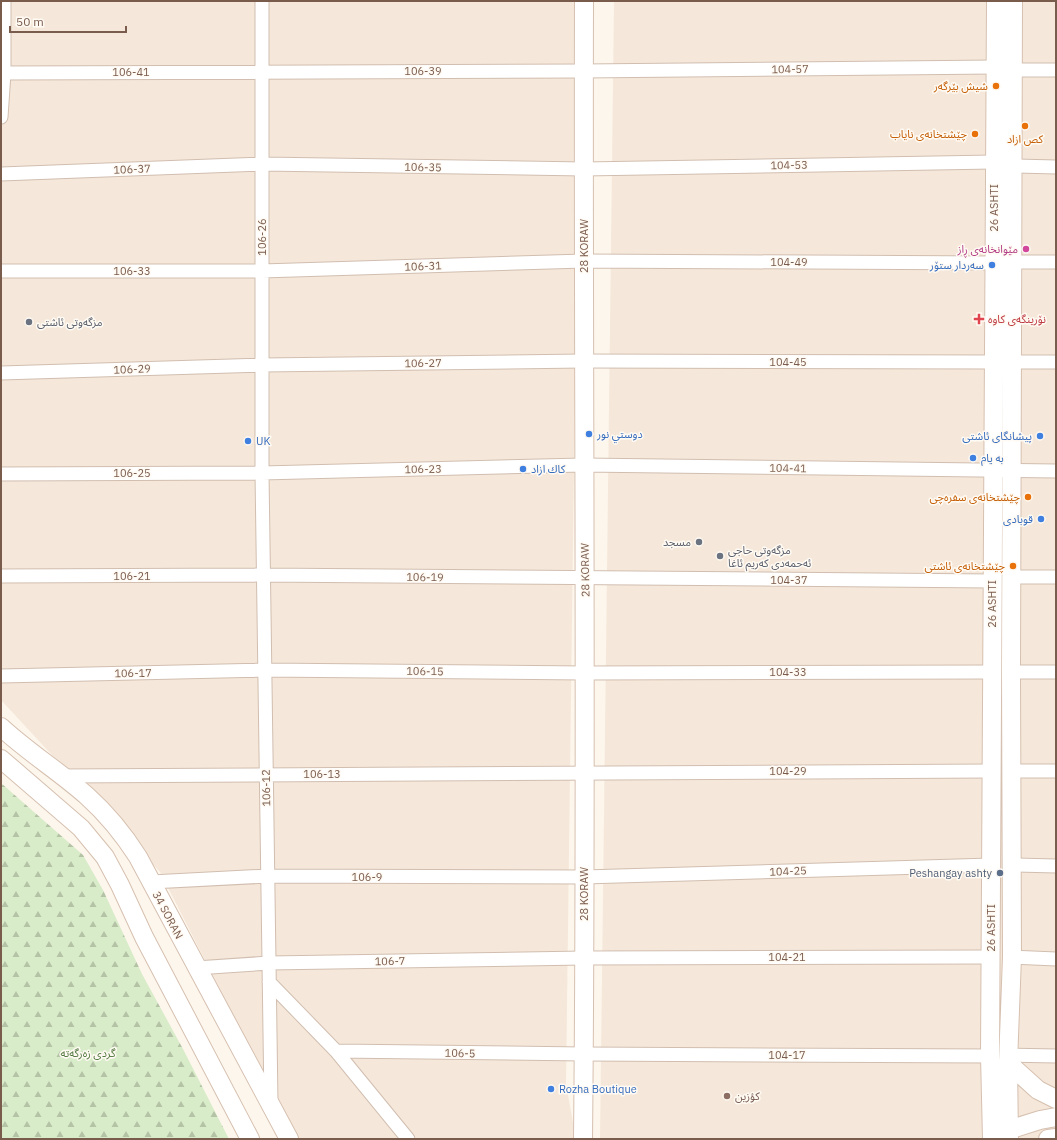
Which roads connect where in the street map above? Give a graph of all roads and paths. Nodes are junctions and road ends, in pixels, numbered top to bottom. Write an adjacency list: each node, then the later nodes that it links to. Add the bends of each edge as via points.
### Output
1 (4, 1): 11 (street)
2 (262, 1): 10 (street, 106-26)
3 (584, 1): 9 (main road, 28 KORAW)
4 (996, 1): 6 (main road, 26 ASHTI)
5 (1013, 1): 7 (main road, 26 ASHTI)
6 (995, 67): 9 (street, 104-57); 13 (main road, 26 ASHTI)
7 (1013, 70): 8 (street); 15 (main road, 26 ASHTI)
8 (1056, 70)
9 (584, 71): 10 (street, 106-39); 17 (main road, 28 KORAW)
10 (262, 72): 11 (street, 106-41); 14 (street, 106-26)
11 (2, 73): 12 (street)
12 (1, 117)
13 (993, 162): 17 (street, 104-53); 22 (main road, 26 ASHTI)
14 (262, 164): 17 (street, 106-35); 18 (street, 106-37); 23 (street, 106-26)
15 (1013, 166): 16 (street); 20 (main road, 26 ASHTI)
16 (1056, 167)
17 (584, 169): 19 (main road, 28 KORAW)
18 (1, 174)
19 (584, 261): 22 (street, 104-49); 23 (street, 106-31); 25 (main road, 28 KORAW)
20 (1013, 262): 21 (street); 27 (main road, 26 ASHTI)
21 (1056, 262)
22 (994, 263): 26 (main road, 26 ASHTI)
23 (262, 271): 24 (street, 106-33); 29 (street, 106-26)
24 (1, 272)
25 (584, 361): 26 (street, 104-45); 29 (street, 106-27); 31 (main road, 28 KORAW)
26 (993, 362): 32 (main road, 26 ASHTI)
27 (1012, 362): 28 (street); 33 (main road, 26 ASHTI)
28 (1056, 362)
29 (262, 365): 30 (street, 106-29); 35 (street, 106-26)
30 (1, 373)
31 (583, 465): 32 (street, 104-41); 35 (street, 106-23); 41 (main road, 28 KORAW)
32 (993, 470): 33 (street, 104-41); 42 (main road, 26 ASHTI)
33 (1012, 471): 34 (street, 104-41); 39 (main road, 26 ASHTI)
34 (1056, 471)
35 (262, 473): 36 (street, 106-25); 37 (street, 106-12)
36 (1, 474)
37 (264, 575): 38 (street, 106-21); 41 (street, 106-19); 43 (street, 106-12)
38 (1, 576)
39 (1012, 577): 40 (street); 45 (main road, 26 ASHTI)
40 (1056, 577)
41 (586, 579): 42 (street, 104-37); 47 (main road, 28 KORAW)
42 (992, 581): 44 (main road, 26 ASHTI)
43 (265, 670): 47 (street, 106-15); 48 (street, 106-17); 55 (street, 106-12)
44 (992, 672): 47 (street, 104-33); 51 (main road, 26 ASHTI)
45 (1011, 672): 46 (street); 52 (main road, 26 ASHTI)
46 (1056, 672)
47 (584, 673): 54 (main road, 28 KORAW)
48 (1, 676)
49 (1, 727): 56 (main road, 34 SORAN)
50 (1, 759): 80 (main road, via 81,828 105,857)
51 (991, 771): 54 (street, 104-29); 57 (main road, 26 ASHTI)
52 (1011, 771): 53 (street); 58 (main road, 26 ASHTI)
53 (1056, 771)
54 (584, 772): 55 (street, 106-13); 61 (main road, 28 KORAW)
55 (266, 774): 56 (street, 106-13); 60 (street, 106-12)
56 (61, 776): 62 (main road, 34 SORAN, via 87,796 111,820 135,852)
57 (991, 865): 61 (street, 104-25); 63 (main road, 26 ASHTI)
58 (1012, 865): 59 (street); 64 (main road, 26 ASHTI)
59 (1056, 866)
60 (268, 876): 61 (street, 106-9); 62 (street, 106-9); 67 (street, 106-12)
61 (584, 877): 65 (main road, 28 KORAW)
62 (151, 882): 68 (main road, 34 SORAN)
63 (991, 957): 65 (street, 104-21); 72 (main road, 26 ASHTI)
64 (1012, 957): 66 (street); 74 (main road, 26 ASHTI)
65 (584, 958): 67 (street, 106-7); 71 (main road, 28 KORAW)
66 (1056, 959)
67 (269, 963): 68 (street, 106-7); 69 (street, 106-12)
68 (196, 968): 76 (main road, 34 SORAN)
69 (269, 982): 70 (street); 76 (street, 106-12)
70 (336, 1051): 71 (street, 106-5); 82 (street)
71 (584, 1054): 72 (street, 104-17); 83 (main road, 28 KORAW)
72 (990, 1056): 78 (main road, 26 ASHTI)
73 (1056, 1056): 74 (street)
74 (1009, 1059): 75 (main road, via 1022,1077 1038,1090); 78 (main road, 26 ASHTI)
75 (1056, 1099)
76 (271, 1103): 81 (main road, 34 SORAN)
77 (1056, 1117): 78 (main road)
78 (998, 1136)
79 (1056, 1138): 84 (main road)
80 (250, 1139)
81 (289, 1139)
82 (408, 1139)
83 (583, 1139)
84 (1048, 1139)

